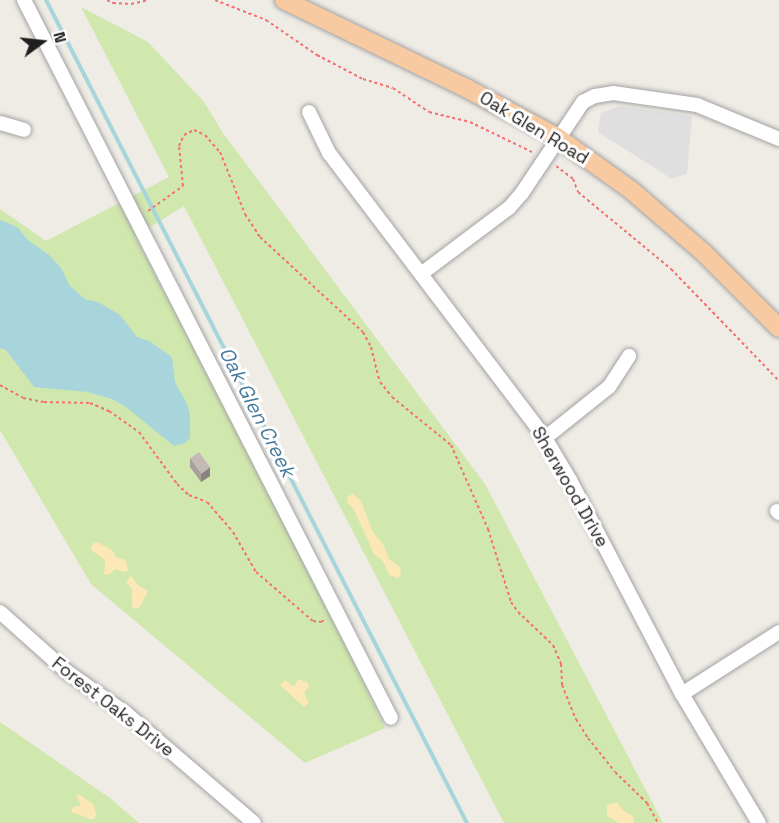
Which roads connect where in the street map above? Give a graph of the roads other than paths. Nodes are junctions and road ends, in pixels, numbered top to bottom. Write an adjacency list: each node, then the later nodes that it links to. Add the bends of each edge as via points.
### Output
1 (24, 0): 15 (street)
2 (284, 0): 6 (main road, Oak Glen Road)
3 (309, 112): 8 (street, Sherwood Drive, via 329,153)
4 (0, 123): 5 (street)
5 (24, 130)
6 (557, 137): 7 (street, via 583,102 613,93 697,105); 8 (street, via 509,208); 9 (main road, Oak Glen Road, via 631,190 688,239)
7 (779, 139)
8 (421, 274): 11 (street, Sherwood Drive)
9 (779, 328)
10 (629, 356): 11 (street, via 609,387)
11 (545, 438): 14 (street, Sherwood Drive)
12 (0, 612): 16 (street, Forest Oaks Drive, via 66,671 127,714)
13 (779, 632): 14 (street)
14 (682, 694): 17 (street, Sherwood Drive)
15 (391, 718)
16 (254, 823)
17 (759, 823)

